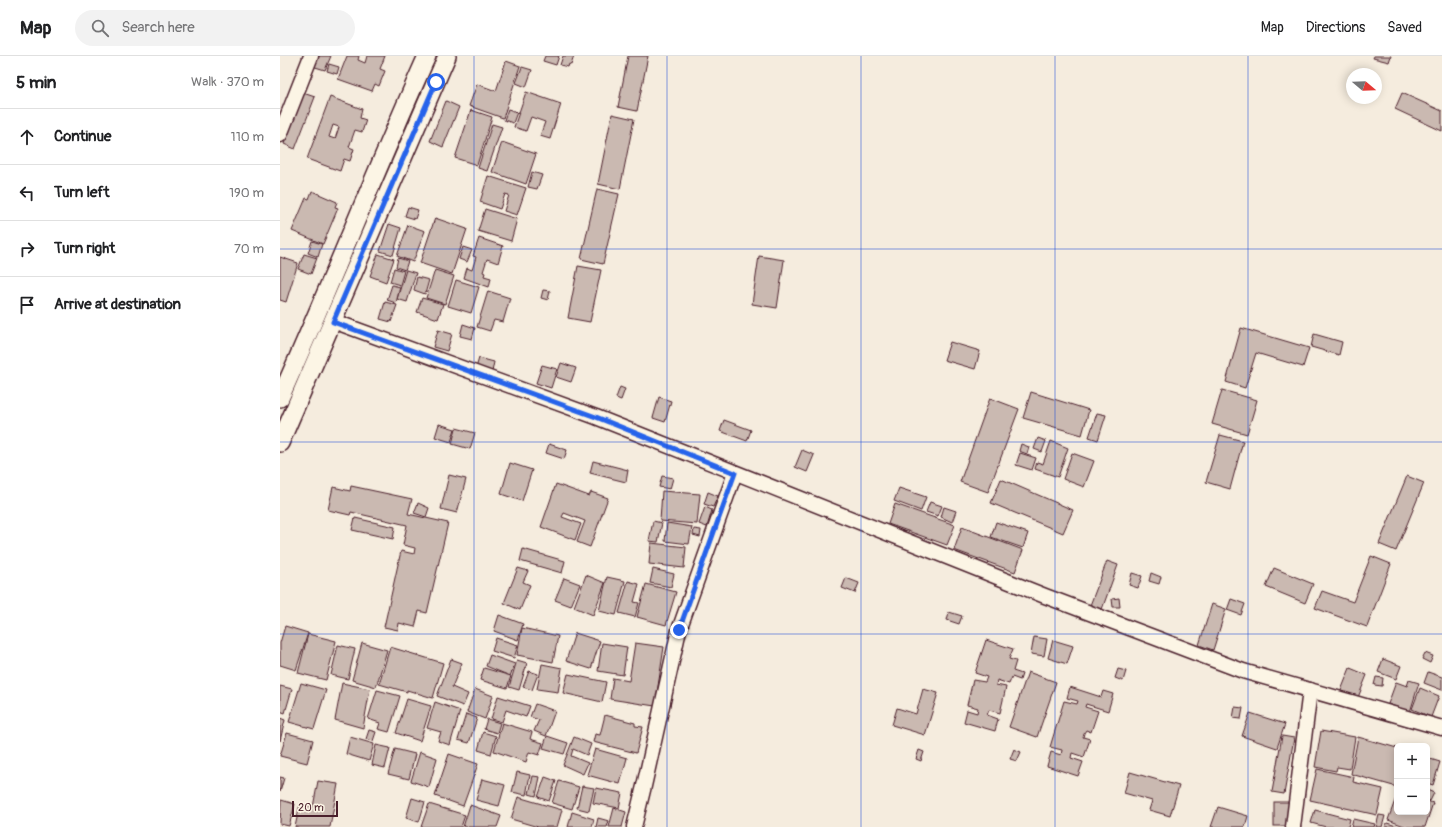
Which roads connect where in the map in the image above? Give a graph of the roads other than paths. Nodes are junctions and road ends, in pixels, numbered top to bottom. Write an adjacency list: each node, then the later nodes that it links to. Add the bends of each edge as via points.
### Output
1 (311, 56): 4 (street)
2 (427, 56): 6 (street)
3 (447, 56): 5 (street)
4 (280, 135)
5 (333, 322): 7 (street); 8 (street, via 596,417)
6 (280, 398)
7 (280, 443)
8 (735, 473): 9 (street, via 1045,596 1243,671); 11 (street, via 679,630)
9 (1310, 690): 10 (street); 12 (street)
10 (1442, 728)
11 (634, 827)
12 (1293, 827)

